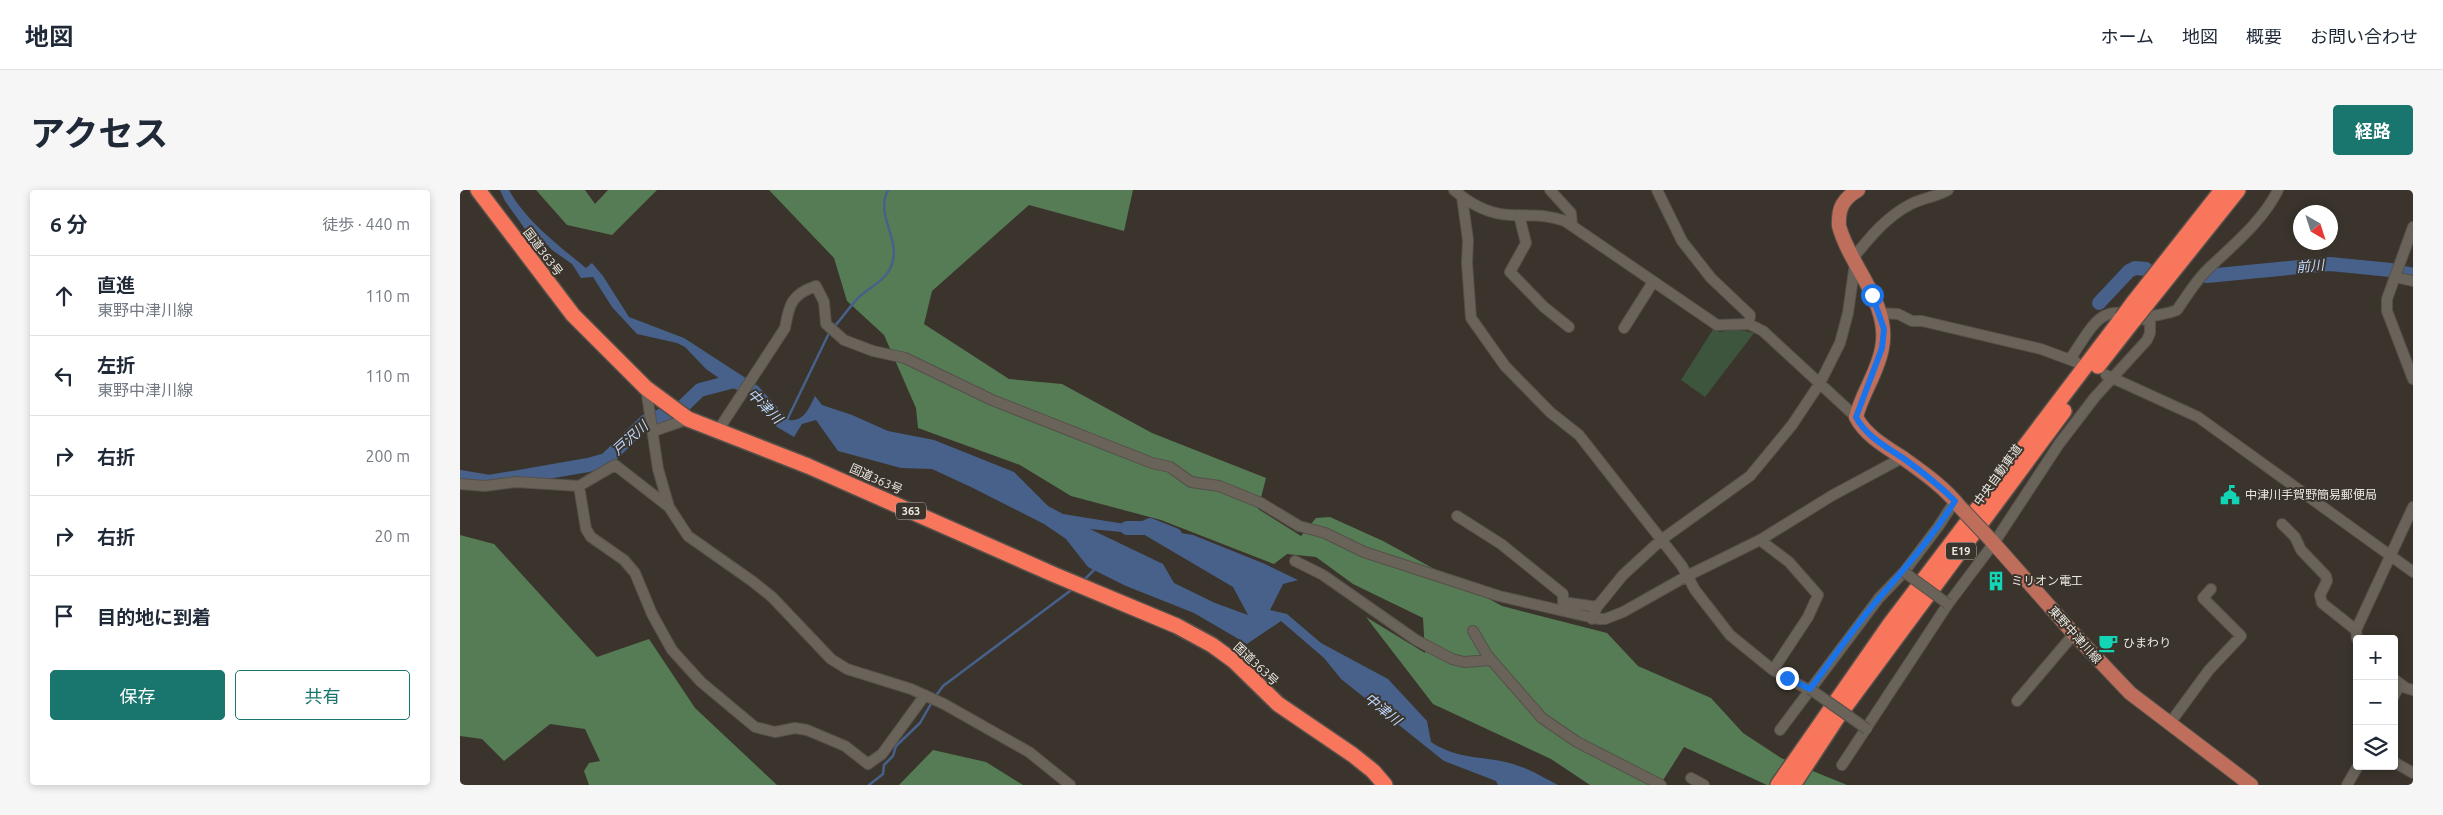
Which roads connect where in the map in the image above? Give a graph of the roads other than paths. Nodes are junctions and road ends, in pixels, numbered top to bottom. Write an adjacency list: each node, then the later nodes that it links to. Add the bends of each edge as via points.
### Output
1 (478, 190): 25 (highway, 国道363号 / 363, via 573,315)
2 (1550, 190): 11 (street, via 1571,213)
3 (1657, 190): 19 (street, via 1682,241 1711,278 1750,315)
4 (1858, 190): 13 (main road, via 1844,200 1839,214 1840,232)
5 (1948, 190): 13 (street, via 1912,203 1877,228)
6 (2222, 190): 17 (highway, 中央自動車道 / E19)
7 (2238, 190): 17 (highway, 中央自動車道 / E19)
8 (2278, 190): 17 (street, via 2273,200 2238,241 2206,271 2176,310 2170,313)
9 (1458, 193): 10 (street, via 1492,213); 38 (street, via 1468,240 1471,318 1506,366 1550,412 1579,435)
10 (1519, 215): 11 (street, via 1552,216); 20 (street, via 1526,243 1510,272)
11 (1572, 226): 16 (street)
12 (2413, 227): 14 (street)
13 (1854, 260): 18 (main road); 24 (street, via 1848,313 1840,343)
14 (2395, 277): 15 (street); 23 (street, via 2387,298 2387,312)
15 (2413, 281)
16 (1653, 282): 19 (street, via 1717,325); 21 (street)
17 (2136, 313): 18 (street, via 2105,313 2093,325 2075,361 2041,349 1922,321 1912,322 1898,314); 22 (street, via 2150,322 2147,340); 72 (highway, 中央自動車道 / E19, via 1890,624); 73 (highway, 中央自動車道 / E19, via 1850,700)
18 (1879, 314): 26 (main road, via 1884,329 1882,348)
19 (1749, 324): 24 (street, via 1763,331)
20 (1569, 327)
21 (1624, 328)
22 (2110, 377): 40 (street); 41 (street, via 2198,417)
23 (2413, 379)
24 (1820, 383): 26 (street); 38 (street, via 1792,425 1750,476)
25 (646, 388): 27 (highway, 国道363号 / 363); 29 (street)
26 (1856, 417): 30 (main road, 東野中津川線, via 1861,426)
27 (688, 419): 28 (highway, 国道363号 / 363); 29 (street)
28 (719, 427): 49 (street, via 785,328 788,309 795,297 816,286 824,302 826,324 844,340 872,351 905,358 992,400 1152,463 1170,467 1191,482 1231,490 1299,526 1325,533 1364,552 1499,596); 69 (highway, 国道363号 / 363, via 1177,626 1229,657 1278,704 1353,755)
29 (654, 432): 34 (street, via 658,469)
30 (1902, 458): 33 (main road, 東野中津川線, via 1939,485); 39 (street, via 1833,494)
31 (460, 484): 32 (street, via 485,486 516,482)
32 (579, 486): 34 (street, via 615,465); 58 (street, via 586,529 597,542 624,560 634,573 672,650 701,682 755,727 775,732 795,728 807,730 845,746 868,764 882,754)
33 (1957, 504): 40 (main road, 東野中津川線, bridge); 43 (street)
34 (669, 507): 58 (street, via 688,536 772,597 831,659 847,669)
35 (2413, 507): 41 (street)
36 (1456, 516): 48 (street, via 1501,544 1564,594 1563,602)
37 (2282, 524): 52 (street, via 2326,576 2320,595 2322,603)
38 (1661, 540): 45 (street); 48 (street, via 1623,575)
39 (1760, 540): 45 (street); 54 (street, via 1789,562 1818,595 1808,617)
40 (1992, 541): 47 (street); 51 (main road, 東野中津川線)
41 (2390, 557): 44 (street); 52 (street)
42 (1295, 561): 53 (street, via 1323,575 1416,640 1452,659 1464,662)
43 (1904, 572): 47 (street, bridge); 56 (street, via 1879,598)
44 (2413, 572)
45 (1686, 576): 49 (street, via 1623,612 1606,619); 54 (street, via 1730,635)
46 (2211, 589): 60 (street, via 2203,598 2242,636 2209,670)
47 (1948, 604): 61 (street)
48 (1597, 607): 49 (street)
49 (1592, 618)
50 (1473, 631): 53 (street)
51 (2074, 634): 59 (street); 60 (main road, 東野中津川線, via 2130,693)
52 (2356, 635)
53 (1491, 660): 70 (street, via 1532,708 1561,733)
54 (1773, 670): 56 (street)
55 (2398, 682): 57 (street)
56 (1809, 689): 61 (street, bridge); 62 (street)
57 (2413, 690)
58 (925, 695): 68 (street, via 1011,740)
59 (2018, 701)
60 (2170, 723): 74 (main road, 東野中津川線)
61 (1867, 729): 64 (street)
62 (1780, 730)
63 (2398, 764): 66 (street)
64 (1842, 765)
65 (2356, 770): 75 (street)
66 (2413, 773)
67 (1692, 778): 71 (street)
68 (1070, 785)
69 (1385, 785)
70 (1661, 785)
71 (1704, 785)
72 (1778, 785)
73 (1793, 785)
74 (2251, 785)
75 (2347, 785)

